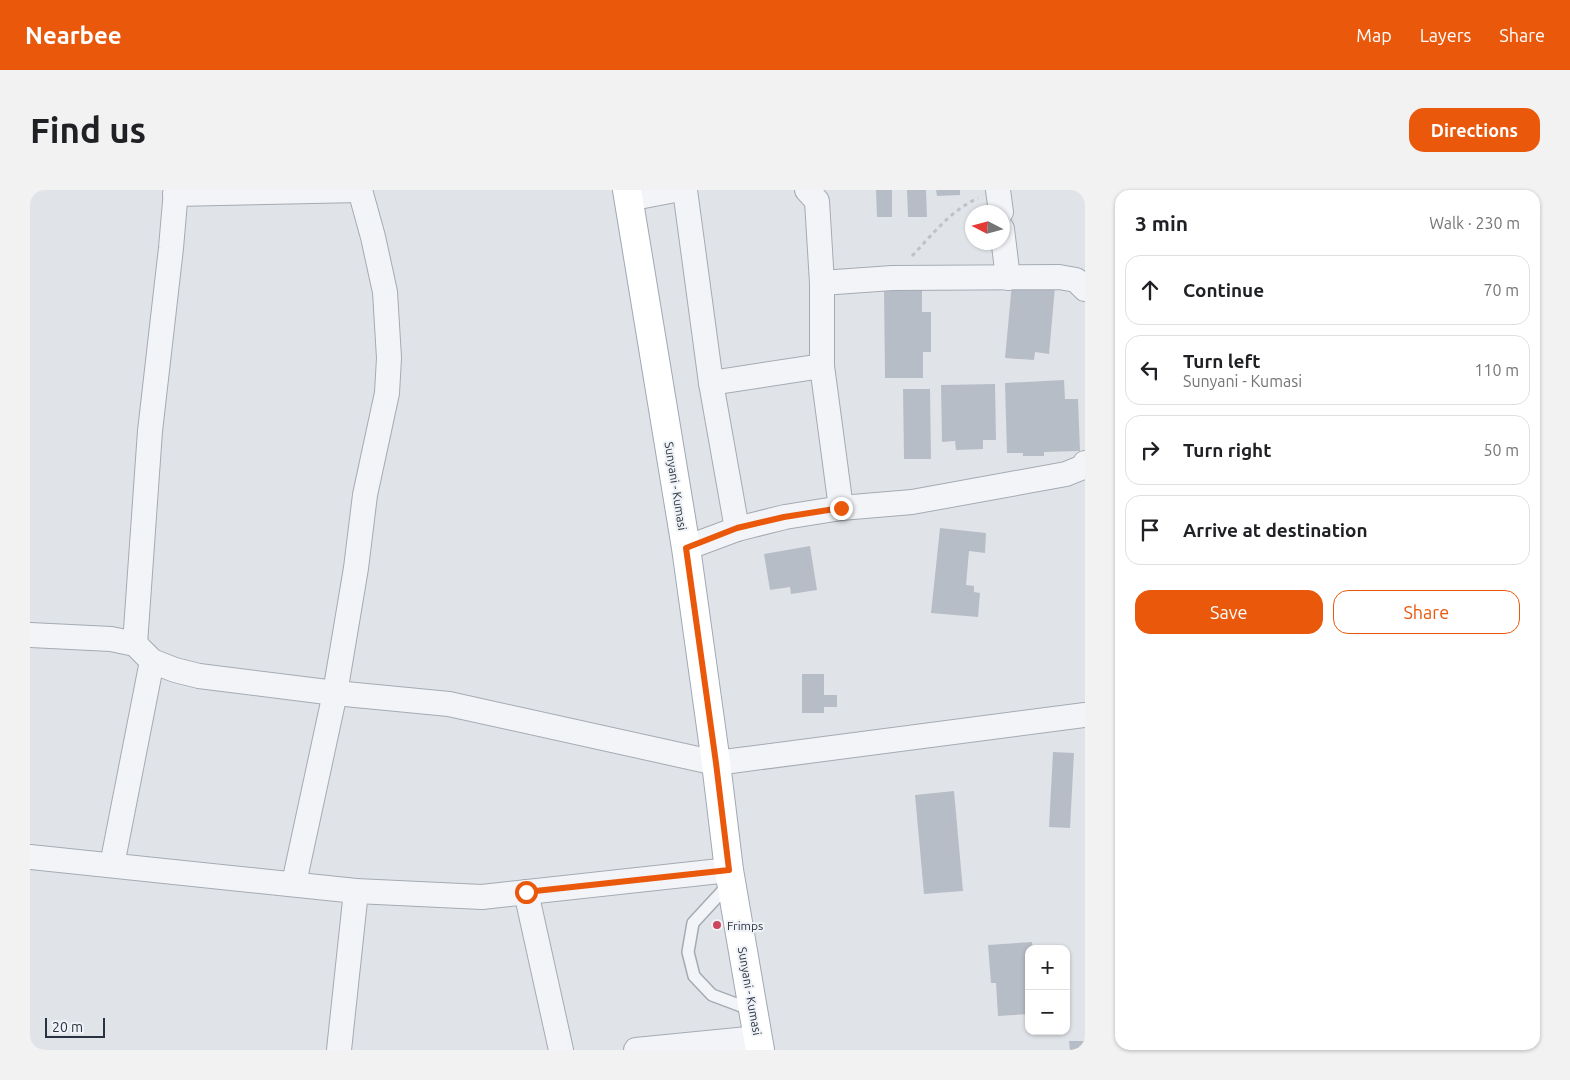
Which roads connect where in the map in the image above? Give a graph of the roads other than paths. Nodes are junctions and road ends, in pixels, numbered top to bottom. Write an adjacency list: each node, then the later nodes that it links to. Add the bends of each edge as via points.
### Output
1 (360, 190): 5 (street); 22 (street, via 385,292 388,393 365,495)
2 (675, 190): 6 (street)
3 (685, 190): 14 (street)
4 (807, 190): 11 (street, via 817,201)
5 (176, 192): 20 (street, via 150,431)
6 (628, 194): 18 (main road, Sunyani - Kumasi)
7 (989, 194): 8 (street)
8 (996, 205)
9 (1005, 250): 10 (street)
10 (1008, 278): 11 (street, via 892,278); 12 (street, via 1059,277 1076,280)
11 (822, 283): 13 (street)
12 (1085, 289)
13 (822, 366): 14 (street); 16 (street)
14 (710, 383): 17 (street)
15 (1085, 463): 16 (street, via 1066,474 912,502)
16 (841, 508): 17 (street)
17 (737, 528): 18 (street)
18 (686, 548): 24 (main road, Sunyani - Kumasi)
19 (30, 635): 20 (street, via 110,639)
20 (135, 644): 21 (street)
21 (152, 661): 22 (street, via 199,676); 26 (street)
22 (335, 693): 24 (street, via 449,704); 28 (street)
23 (1085, 715): 24 (street)
24 (716, 763): 27 (main road, Sunyani - Kumasi)
25 (30, 857): 26 (street)
26 (112, 865): 28 (street)
27 (730, 876): 30 (street); 31 (main road, Sunyani - Kumasi); 31 (lane, via 693,923 688,952 694,976 712,995)
28 (294, 883): 29 (street)
29 (356, 891): 30 (street, via 482,897); 33 (street)
30 (526, 892): 34 (street)
31 (754, 1011): 32 (main road, Sunyani - Kumasi)
32 (759, 1044): 35 (street)
33 (339, 1050)
34 (561, 1050)
35 (636, 1050)

